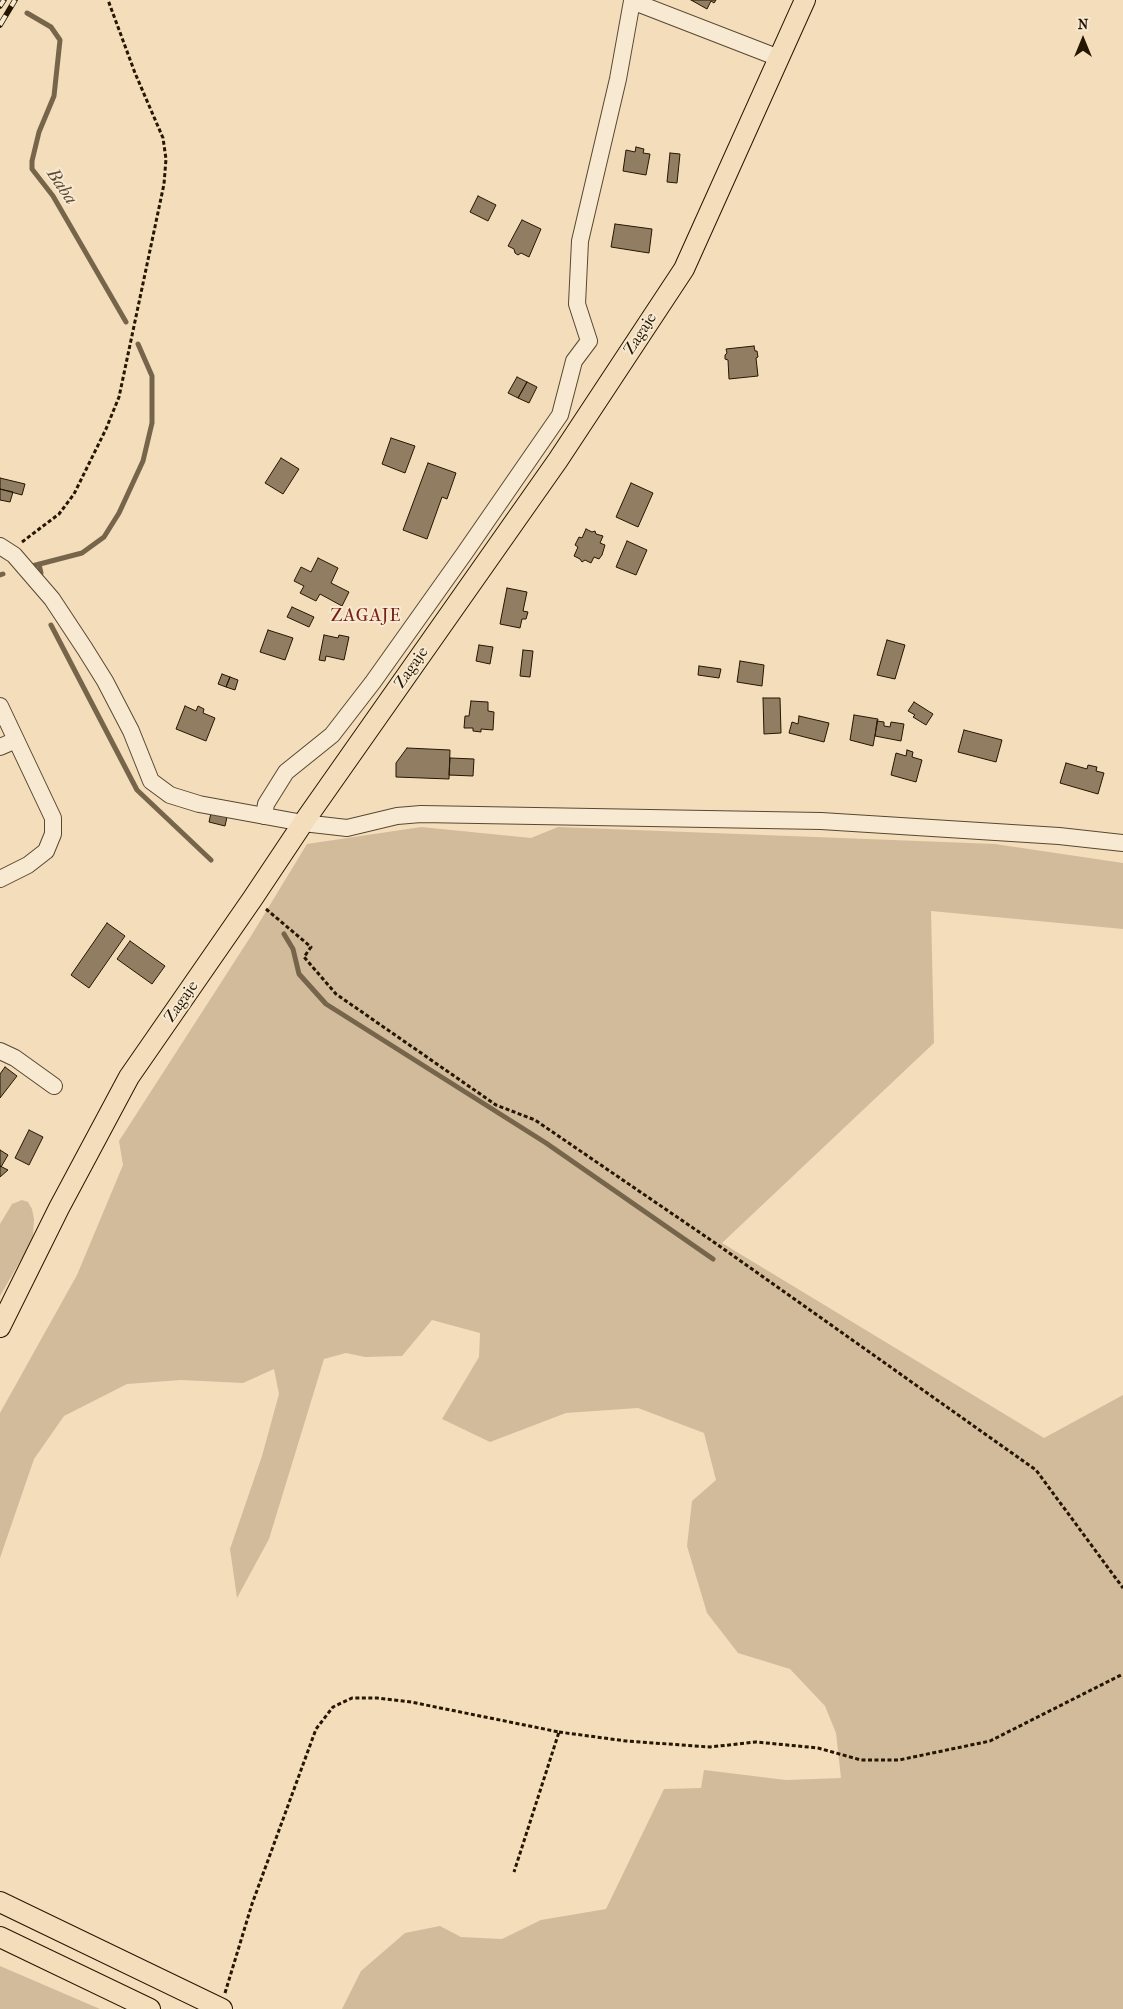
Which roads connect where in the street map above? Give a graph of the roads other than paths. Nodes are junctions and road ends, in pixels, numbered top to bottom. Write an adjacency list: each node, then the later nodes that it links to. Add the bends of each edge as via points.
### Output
1 (805, 0): 2 (main road, Zagaje)
2 (779, 58): 7 (street, via 632,1 618,79 580,241 577,304 589,341 574,360 560,415 373,682 332,735 286,772 266,804); 8 (main road, Zagaje, via 684,269 558,460)
3 (0, 546): 7 (street, via 14,555 52,599 85,649 131,732 151,781 170,795 199,804)
4 (0, 706): 5 (street)
5 (16, 740): 6 (street); 10 (street, via 53,818 53,834 46,851 28,865)
6 (0, 747)
7 (264, 816): 8 (street)
8 (303, 823): 9 (street, via 347,828 421,814 811,821); 13 (main road, Zagaje, via 129,1077)
9 (1123, 843)
10 (0, 879)
11 (0, 1051): 12 (street)
12 (54, 1086)
13 (0, 1327)
14 (0, 1902): 16 (main road)
15 (0, 1937): 17 (main road)
16 (221, 2008)
17 (150, 2009)

